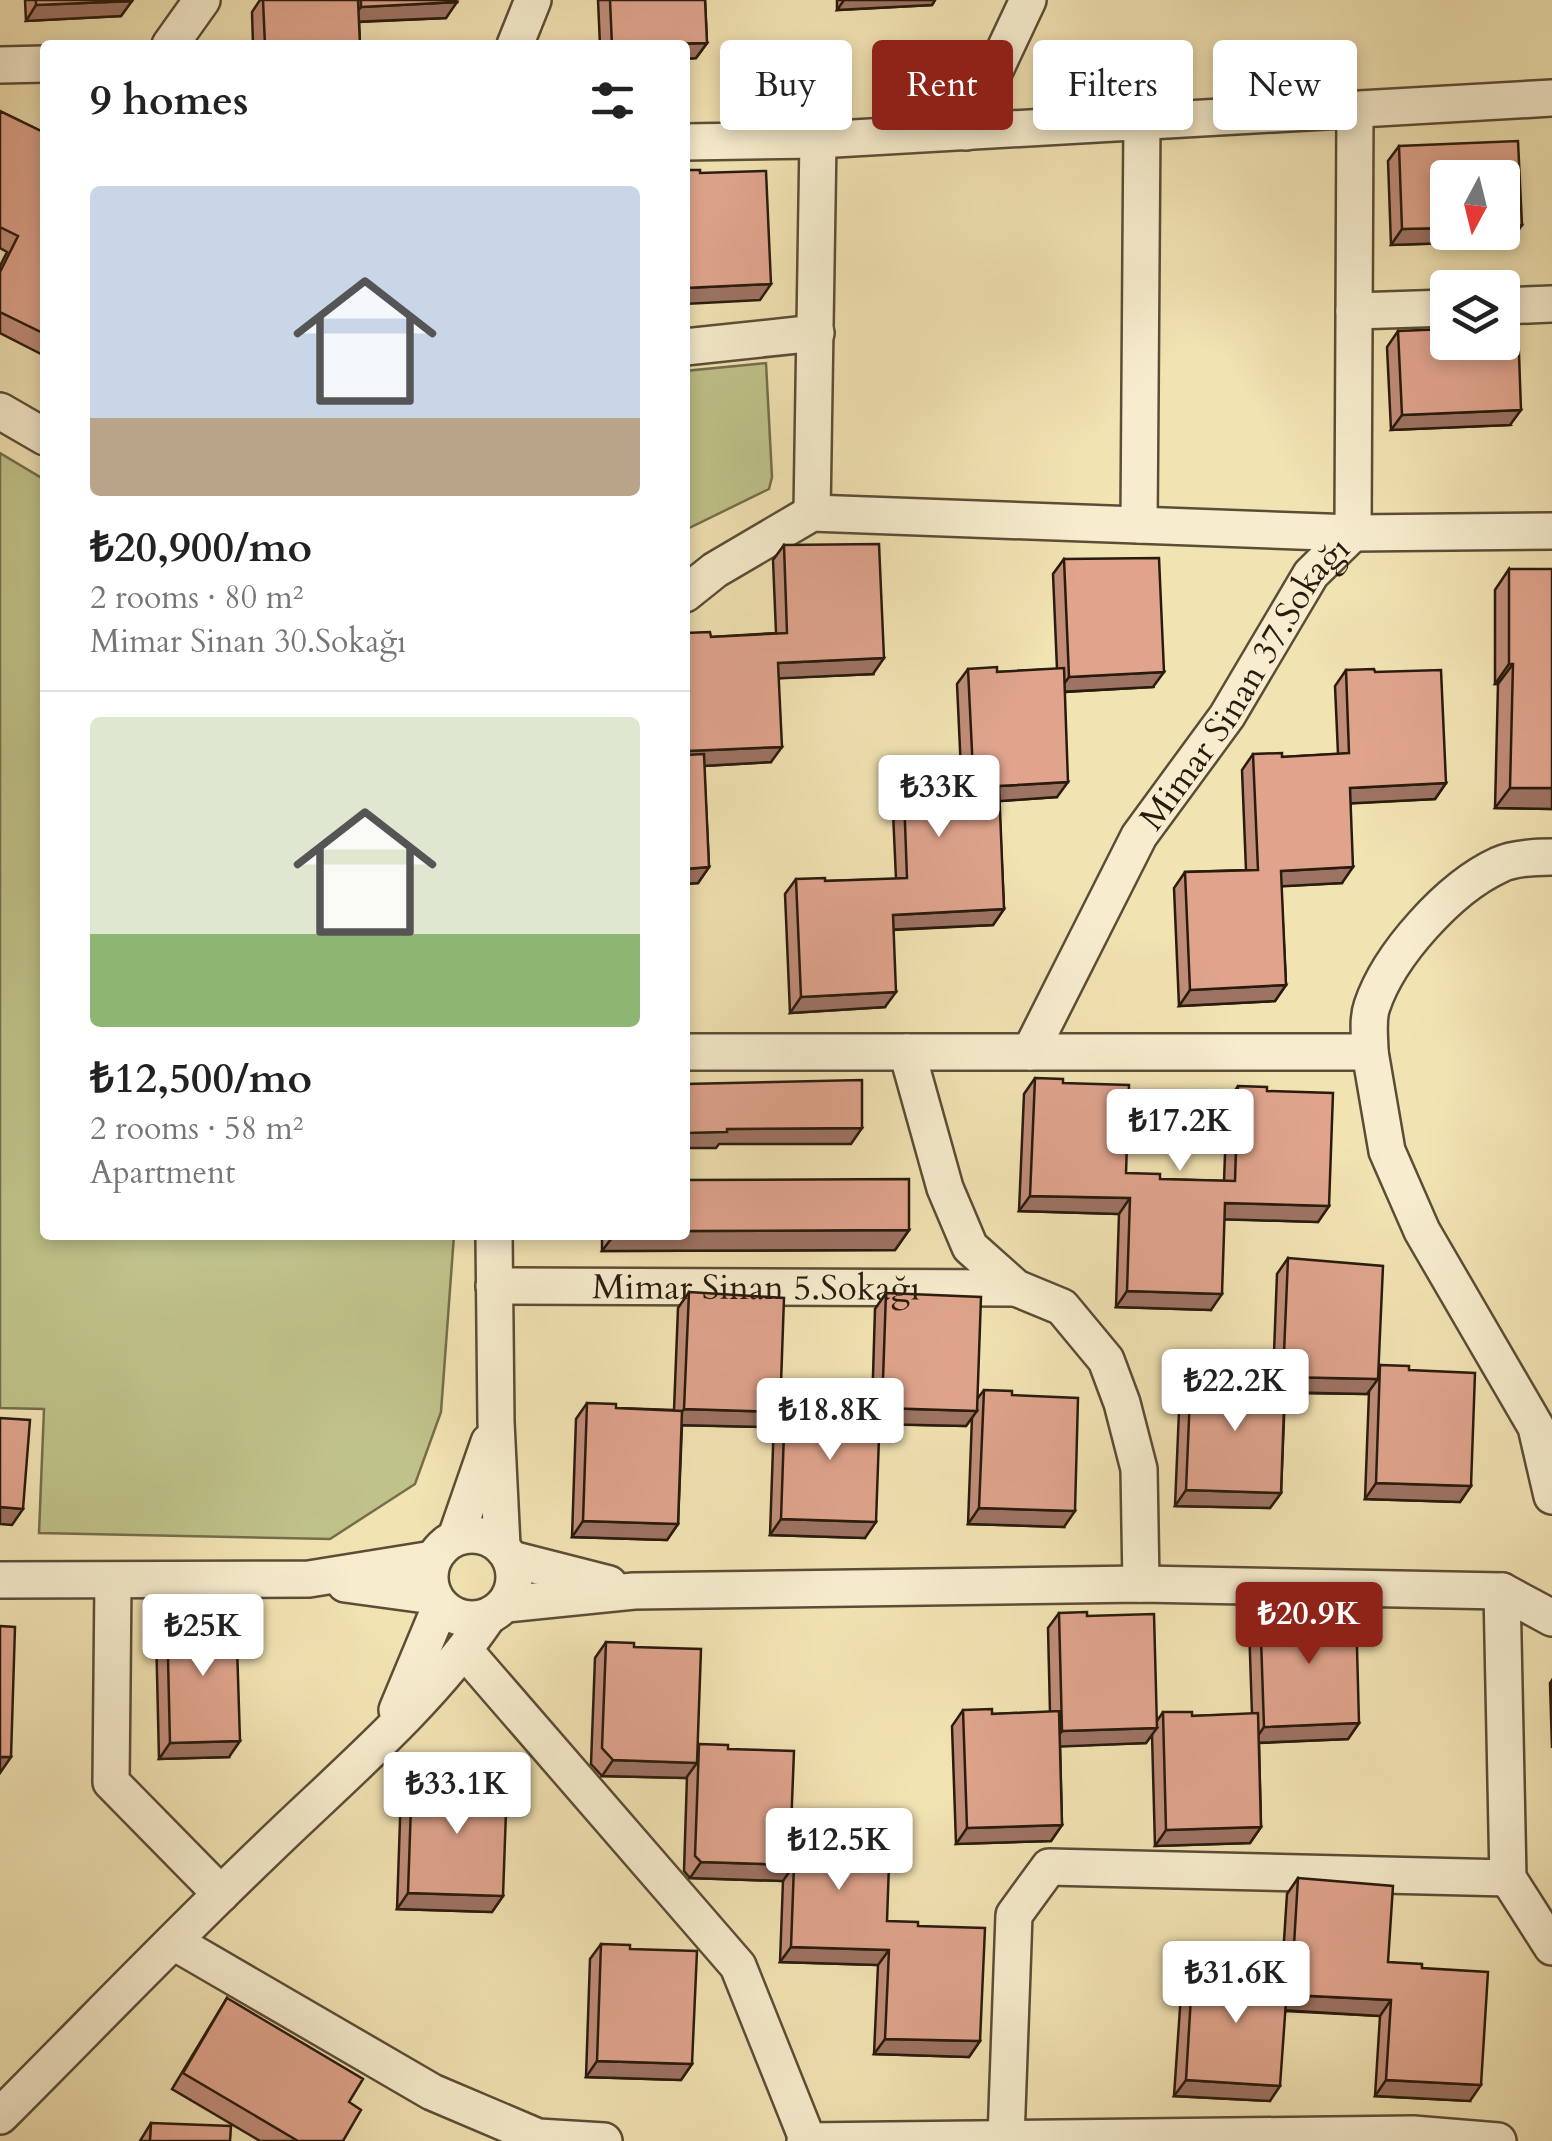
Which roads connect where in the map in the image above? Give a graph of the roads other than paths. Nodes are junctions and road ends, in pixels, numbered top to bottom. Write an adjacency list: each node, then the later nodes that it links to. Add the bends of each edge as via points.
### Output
1 (202, 0): 4 (street)
2 (534, 0): 5 (street)
3 (1028, 0): 13 (street)
4 (174, 40)
5 (517, 40)
6 (40, 64): 7 (street)
7 (0, 65)
8 (1552, 98): 9 (street)
9 (1357, 110)
10 (1033, 128): 13 (street)
11 (1142, 130): 25 (street)
12 (1355, 130): 19 (street, Mimar Sinan 37.Sokağı)
13 (966, 132): 14 (street)
14 (818, 140): 15 (street); 20 (street)
15 (690, 142)
16 (1552, 304): 17 (street)
17 (1520, 305)
18 (1430, 308): 19 (street)
19 (1354, 310): 27 (street, Mimar Sinan 37.Sokağı)
20 (816, 333): 21 (street); 24 (street)
21 (690, 346)
22 (0, 410): 23 (street)
23 (40, 434)
24 (812, 512): 25 (street); 28 (street)
25 (1139, 525): 27 (street)
26 (1552, 531): 27 (street)
27 (1352, 534): 32 (street, Mimar Sinan 37.Sokağı, via 1311,574 1227,716 1139,836)
28 (690, 590)
29 (1552, 857): 33 (street, via 1500,864 1458,892 1413,938 1386,972 1370,1011)
30 (690, 1052): 31 (street)
31 (907, 1052): 32 (street); 36 (street, via 945,1188 970,1248)
32 (1030, 1052): 33 (street)
33 (1370, 1052): 38 (street, via 1387,1151 1422,1231 1536,1427)
34 (494, 1240): 35 (street)
35 (494, 1286): 36 (street, Mimar Sinan 5.Sokağı); 37 (street)
36 (1016, 1288): 44 (street, via 1062,1307 1106,1360 1139,1469)
37 (496, 1422): 39 (street); 40 (street)
38 (1552, 1496)
39 (444, 1548): 40 (street, via 472,1534); 41 (street); 47 (street, via 429,1578)
40 (507, 1553): 45 (street); 48 (street, via 515,1582)
41 (309, 1579): 43 (street); 47 (street)
42 (0, 1580): 43 (street)
43 (113, 1581): 53 (street, via 112,1782)
44 (1141, 1584): 45 (street); 46 (street)
45 (634, 1591): 48 (street)
46 (1502, 1591): 49 (street); 52 (street)
47 (437, 1601): 48 (street, via 462,1619); 51 (street)
48 (496, 1611): 50 (street)
49 (1552, 1618)
50 (464, 1650): 51 (street); 60 (street, via 738,1966)
51 (386, 1734): 53 (street)
52 (1508, 1878): 55 (street); 57 (street, via 1049,1867 1014,1914)
53 (220, 1894): 54 (street)
54 (174, 1942): 56 (street); 59 (street, via 432,2092 538,2137)
55 (1552, 1946)
56 (0, 2116)
57 (1006, 2138): 58 (street); 60 (street)
58 (1411, 2138): 61 (street)
59 (604, 2141)
60 (807, 2141)
61 (1498, 2141)

